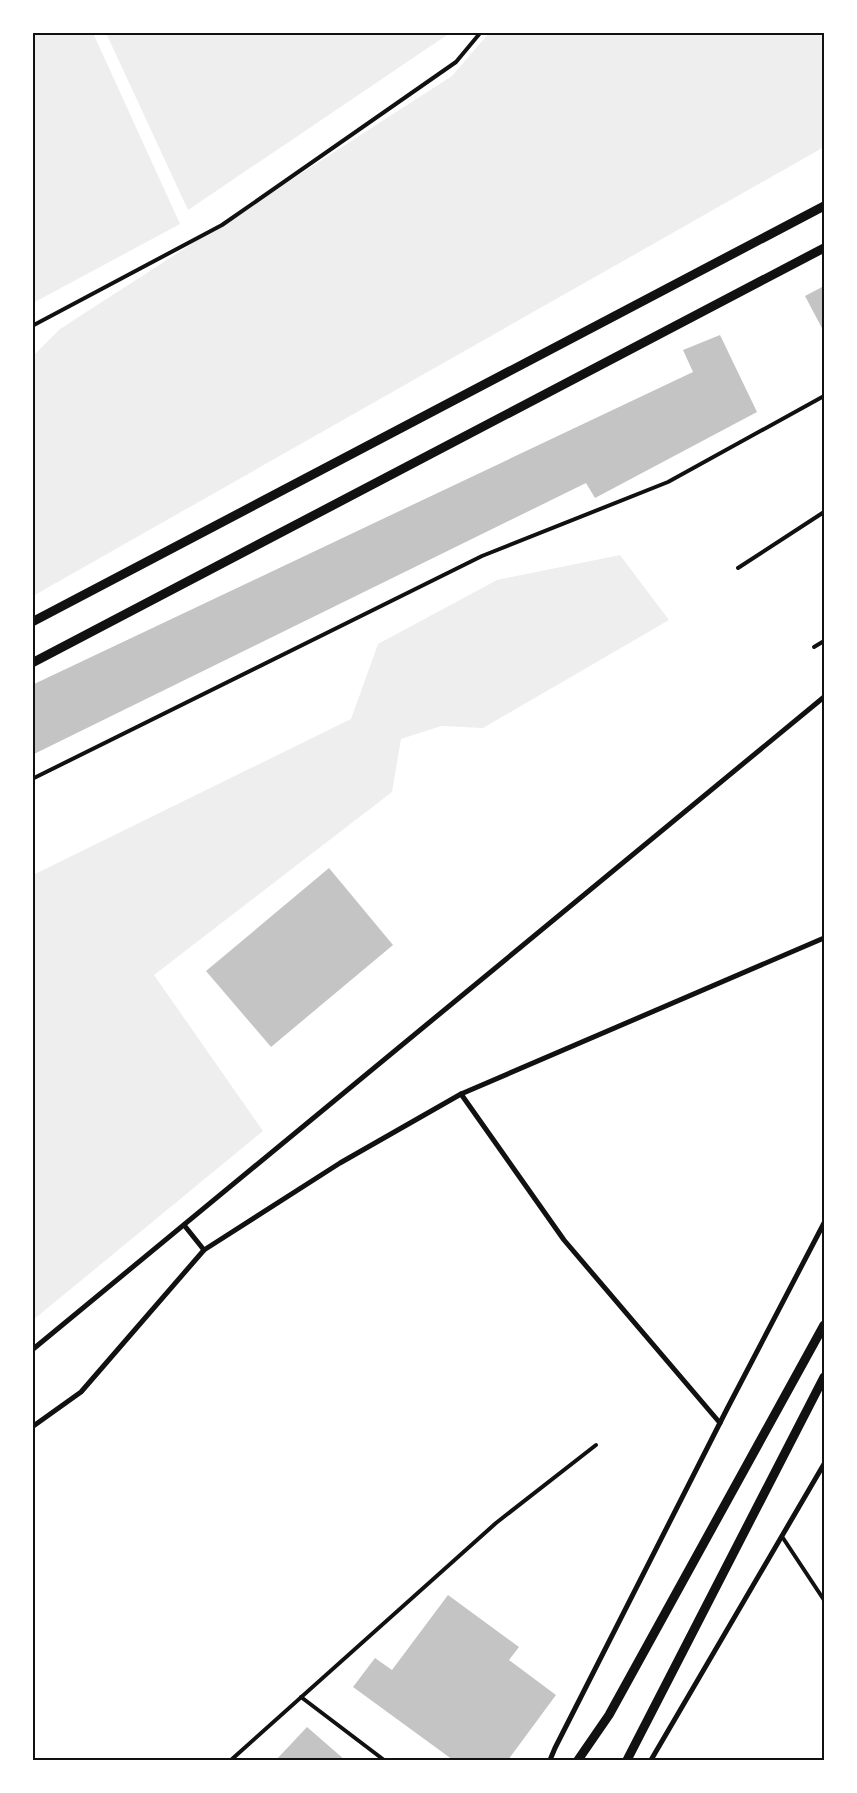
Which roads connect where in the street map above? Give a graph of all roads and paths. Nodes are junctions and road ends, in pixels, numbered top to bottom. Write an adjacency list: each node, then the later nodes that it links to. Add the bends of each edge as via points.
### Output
1 (481, 32): 4 (lane, via 456,62 222,225)
2 (824, 206): 8 (street)
3 (824, 248): 11 (street)
4 (32, 326)
5 (824, 396): 13 (lane, via 668,482 482,556)
6 (824, 512): 7 (lane)
7 (738, 568)
8 (32, 622)
9 (824, 641): 10 (lane)
10 (814, 647)
11 (32, 662)
12 (824, 697): 17 (street)
13 (32, 779)
14 (824, 938): 15 (street)
15 (461, 1094): 18 (street, via 340,1163); 22 (street, via 564,1240)
16 (824, 1222): 22 (street)
17 (184, 1225): 18 (street); 20 (street)
18 (204, 1250): 23 (street, via 81,1392)
19 (824, 1325): 33 (street, via 609,1714)
20 (32, 1350)
21 (824, 1377): 29 (street)
22 (720, 1423): 32 (street)
23 (32, 1427)
24 (596, 1445): 28 (lane, via 496,1523)
25 (824, 1464): 26 (street)
26 (783, 1538): 27 (lane); 34 (street)
27 (824, 1600)
28 (301, 1698): 30 (lane); 31 (lane)
29 (628, 1759)
30 (231, 1760)
31 (384, 1760)
32 (550, 1760)
33 (578, 1760)
34 (651, 1760)

